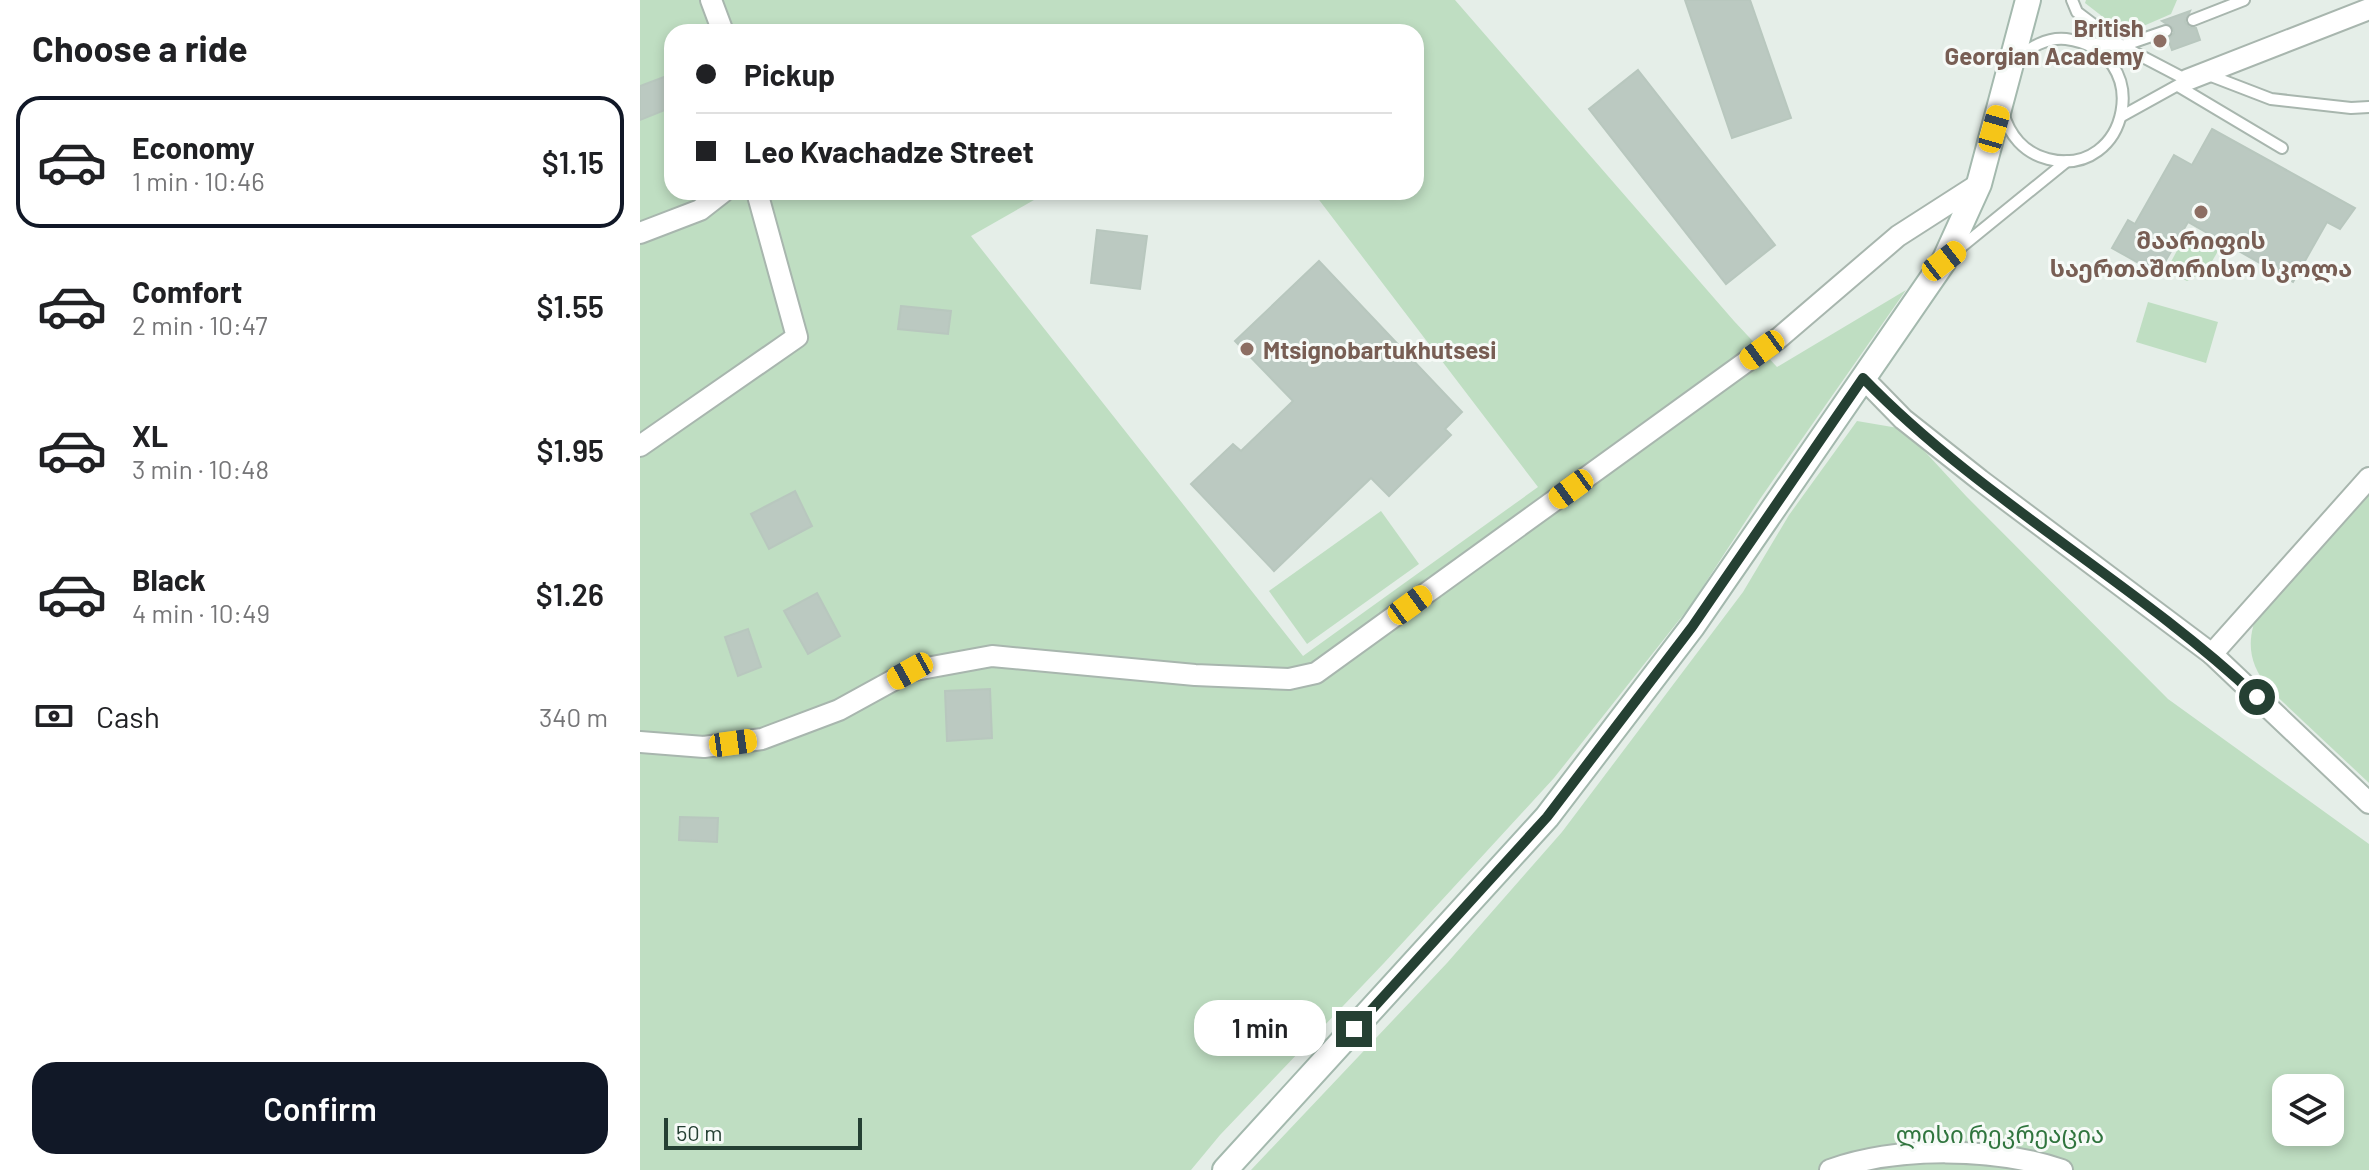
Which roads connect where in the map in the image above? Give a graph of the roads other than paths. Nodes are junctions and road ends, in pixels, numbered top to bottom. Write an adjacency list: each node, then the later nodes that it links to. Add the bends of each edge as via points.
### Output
1 (711, 0): 7 (street)
2 (2028, 0): 11 (main road)
3 (2072, 0): 10 (lane, via 2077,12)
4 (2244, 0): 6 (lane)
5 (2369, 9): 12 (street)
6 (2193, 20)
7 (720, 24)
8 (2166, 31): 10 (lane)
9 (2082, 41): 10 (lane); 11 (lane, via 2038,44); 15 (lane, via 2108,58 2117,71)
10 (2122, 46): 12 (lane)
11 (2007, 74): 13 (main road)
12 (2190, 80): 14 (lane, via 2271,99); 15 (lane); 16 (lane)
13 (2002, 102): 17 (lane, via 2017,140 2039,156); 18 (main road)
14 (2369, 107)
15 (2122, 116): 17 (lane, via 2103,146)
16 (2282, 148)
17 (2067, 161): 22 (lane)
18 (1979, 184): 22 (main road); 27 (street, via 1898,236 1779,338 1316,673 1289,679 1195,675 992,656 910,671 839,710 762,739 704,747)
19 (713, 200): 21 (street)
20 (759, 200): 24 (street, via 797,337)
21 (640, 233)
22 (1944, 261): 23 (main road)
23 (1863, 378): 26 (street, via 1903,419 1980,480); 29 (main road, via 1692,627 1547,817)
24 (640, 446)
25 (2369, 478): 26 (street)
26 (2212, 654): 28 (street)
27 (640, 742)
28 (2369, 803)
29 (1225, 1170)
30 (1830, 1170): 31 (street, via 1888,1155 1949,1154)
31 (2062, 1170)

